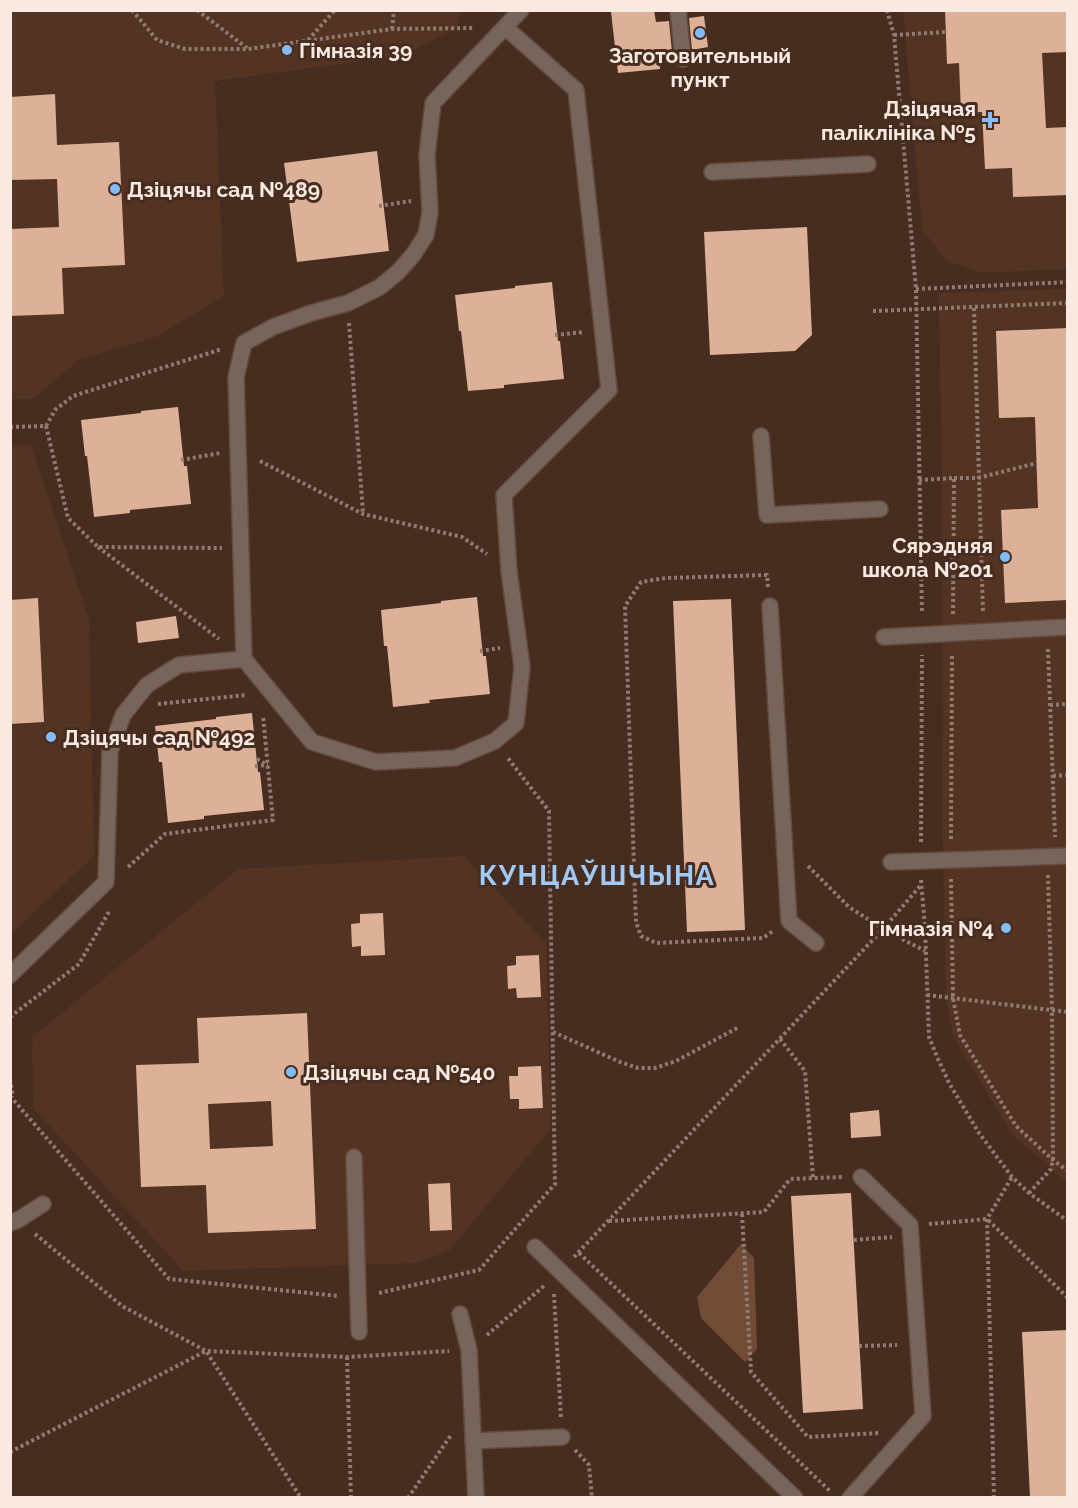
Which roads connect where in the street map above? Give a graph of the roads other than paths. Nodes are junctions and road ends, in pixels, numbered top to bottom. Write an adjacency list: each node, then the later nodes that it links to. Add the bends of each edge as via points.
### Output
1 (521, 10): 3 (lane)
2 (678, 10): 4 (lane)
3 (505, 27): 12 (lane, via 433,103 427,155 430,212 426,235 413,255 380,287 348,303 273,327 244,342 236,377); 12 (lane, via 576,90 609,390 504,495 522,667 516,723 495,741 455,758 376,762 312,742)
4 (683, 59)
5 (868, 164): 6 (lane)
6 (712, 172)
7 (761, 436): 8 (lane, via 767,515)
8 (880, 509)
9 (770, 606): 15 (lane, via 789,921)
10 (1068, 627): 11 (lane)
11 (884, 637)
12 (244, 659): 16 (lane, via 179,665 147,685 123,715 110,752 106,882)
13 (1057, 856): 14 (lane)
14 (891, 862)
15 (816, 943)
16 (10, 975)
17 (354, 1157): 23 (lane)
18 (861, 1177): 28 (lane, via 910,1225 923,1416)
19 (43, 1204): 20 (lane)
20 (14, 1221)
21 (535, 1247): 27 (lane, via 556,1274)
22 (460, 1314): 25 (lane, via 469,1350)
23 (359, 1332)
24 (562, 1437): 25 (lane)
25 (474, 1441): 26 (lane)
26 (476, 1497)
27 (795, 1497)
28 (850, 1497)

